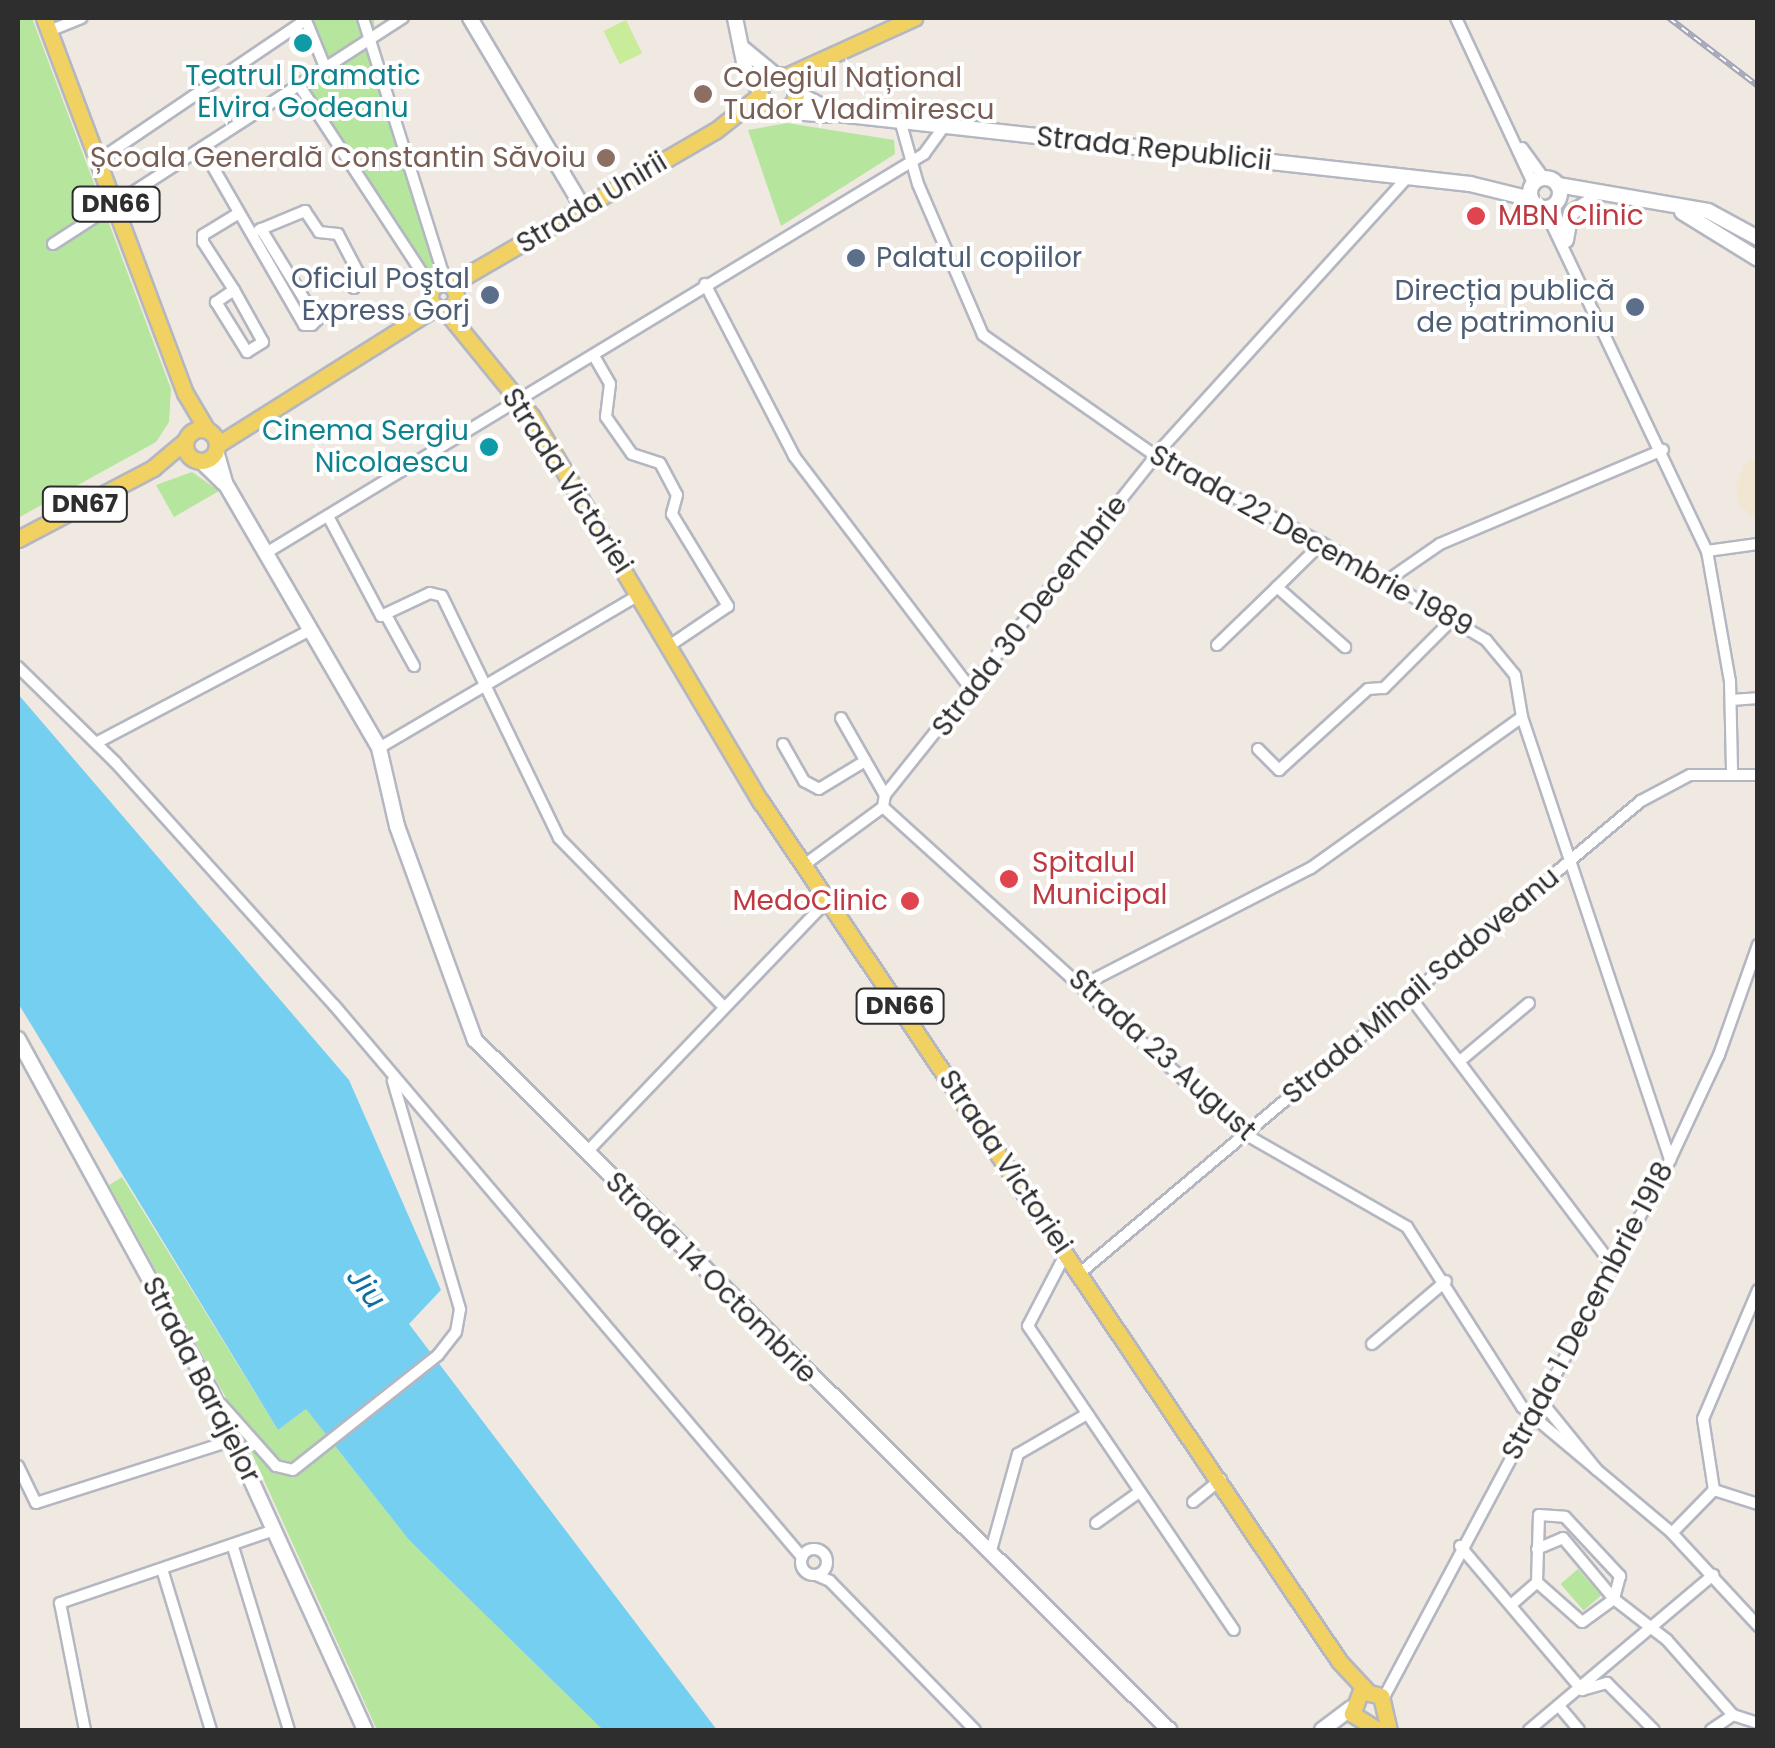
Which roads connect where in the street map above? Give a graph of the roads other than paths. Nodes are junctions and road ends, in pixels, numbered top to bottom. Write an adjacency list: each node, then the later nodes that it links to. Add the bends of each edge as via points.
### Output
1 (81, 18): 10 (street)
2 (363, 18): 11 (street, Strada Victoriei)
3 (403, 18): 11 (street)
4 (470, 18): 30 (main road)
5 (735, 18): 12 (main road)
6 (914, 18): 9 (main road, Strada Unirii)
7 (1456, 18): 26 (street)
8 (302, 21): 13 (street); 23 (street)
9 (889, 23): 14 (main road, Strada Unirii)
10 (46, 24): 23 (main road, DN66)
11 (371, 38): 13 (street); 44 (street, Strada Victoriei, via 382,96)
12 (741, 47): 14 (main road, Strada Republicii); 16 (main road)
13 (325, 67): 15 (street)
14 (788, 83): 16 (main road, Strada Unirii); 17 (main road, Strada Unirii); 18 (main road, Strada Republicii)
15 (299, 85): 22 (street); 44 (street, Strada Victoriei)
16 (759, 93): 17 (main road); 21 (main road, Strada Unirii)
17 (776, 111): 18 (main road, Strada Republicii); 21 (main road, Strada Unirii)
18 (838, 114): 19 (main road, Strada Republicii)
19 (900, 120): 20 (main road, Strada Republicii); 24 (street, Strada 22 Decembrie 1989)
20 (946, 126): 24 (street, via 936,145); 25 (main road, Strada Republicii)
21 (715, 131): 30 (main road, Strada Unirii)
22 (202, 148): 29 (street); 32 (street)
23 (99, 160): 29 (main road, DN66)
24 (910, 162): 41 (street); 51 (street, Strada 22 Decembrie 1989, via 983,335)
25 (1409, 176): 26 (main road, Strada Republicii); 51 (street, Strada 30 Decembrie)
26 (1544, 193): 27 (main road, Strada Republicii); 28 (main road, Strada Republicii); 39 (street)
27 (1618, 199): 28 (main road, Strada Republicii); 31 (main road, Strada Republicii)
28 (1591, 201): 39 (main road, via 1571,213)
29 (116, 203): 38 (street); 46 (main road, DN66)
30 (582, 206): 44 (main road, Strada Unirii)
31 (1672, 208): 33 (main road, Strada Republicii, via 1708,211); 36 (main road, Strada Republicii)
32 (239, 213): 35 (street); 43 (street, via 203,235)
33 (1737, 224): 36 (main road); 37 (main road, Strada Republicii)
34 (261, 229): 35 (street); 35 (street, via 317,320 312,325 304,325); 42 (street, via 305,211 318,232 338,234 359,274)
35 (249, 235)
36 (1727, 238): 40 (main road, Strada Republicii)
37 (1758, 238)
38 (53, 244)
39 (1566, 247): 50 (street)
40 (1758, 259)
41 (705, 284): 45 (street); 73 (street, via 794,456)
42 (354, 288)
43 (234, 290): 43 (street, via 263,342 247,352 216,302)
44 (444, 295): 47 (main road, Strada Victoriei / DN66); 49 (main road, Strada Unirii)
45 (594, 356): 47 (street); 68 (street, via 610,384 606,417 632,454 660,464 678,495 672,514 728,606)
46 (185, 392): 48 (main road, DN66); 49 (main road, DN66)
47 (519, 402): 55 (street); 63 (main road, Strada Victoriei / DN66)
48 (187, 438): 49 (main road, Strada Unirii); 52 (main road); 53 (main road, Strada Unirii / DN67)
49 (214, 440): 52 (main road, Strada Unirii); 54 (main road)
50 (1663, 450): 59 (street); 61 (street, via 1440,544)
51 (1156, 456): 57 (street, Strada 22 Decembrie 1989); 73 (street, Strada 30 Decembrie)
52 (197, 460): 53 (main road, Strada Unirii / DN67); 54 (main road)
53 (153, 468): 56 (main road, Strada Unirii / DN67)
54 (225, 483): 60 (main road, Strada 14 Octombrie)
55 (328, 518): 60 (street); 64 (street, via 378,612)
56 (18, 539)
57 (1322, 543): 61 (street, Strada 22 Decembrie 1989); 62 (street)
58 (1758, 544): 59 (street)
59 (1707, 551): 75 (street)
60 (266, 554): 66 (main road, Strada 14 Octombrie)
61 (1388, 580): 65 (street, Strada 22 Decembrie 1989)
62 (1277, 587): 67 (street); 69 (street)
63 (639, 595): 68 (main road, Strada Victoriei / DN66); 72 (street)
64 (388, 617): 71 (street); 72 (street, via 430,594 442,596)
65 (1452, 620): 76 (street, Strada 22 Decembrie 1989, via 1486,640 1515,675); 81 (street, via 1384,688 1368,689 1279,770)
66 (310, 630): 78 (street); 80 (main road, Strada 14 Octombrie)
67 (1217, 645)
68 (670, 646): 87 (main road, Strada Victoriei / DN66)
69 (1345, 647)
70 (18, 666): 78 (street)
71 (414, 666)
72 (490, 686): 80 (street); 93 (street, via 566,849)
73 (973, 692): 85 (street, Strada 30 Decembrie)
74 (1758, 698): 75 (street)
75 (1731, 700): 83 (street)
76 (1522, 717): 86 (street, Strada 22 Decembrie 1989); 90 (street, via 1312,868)
77 (841, 718): 82 (street, Strada 23 August)
78 (96, 742): 96 (street, via 334,1005)
79 (783, 744): 82 (street, via 804,781 819,789)
80 (379, 748): 98 (main road, Strada 14 Octombrie, via 398,826 468,1028)
81 (1258, 749)
82 (864, 761): 85 (street, Strada 23 August)
83 (1732, 772): 84 (street); 86 (street, Strada Mihail Sadoveanu, via 1690,775 1651,794)
84 (1758, 775)
85 (884, 801): 87 (street, Strada 30 Decembrie); 90 (street, Strada 23 August)
86 (1574, 858): 91 (street, Strada Mihail Sadoveanu); 99 (street, Strada 22 Decembrie 1989)
87 (804, 866): 88 (main road, Strada Victoriei / DN66)
88 (828, 900): 93 (street); 100 (main road, Strada Victoriei / DN66)
89 (1758, 945): 99 (street, Strada 1 Decembrie 1918, via 1719,1055)
90 (1083, 985): 97 (street, Strada 23 August)
91 (1408, 994): 95 (street); 97 (street, Strada Mihail Sadoveanu)
92 (1529, 1003): 95 (street)
93 (723, 1006): 98 (street)
94 (18, 1039): 106 (main road, Strada Barajelor)
95 (1460, 1060): 101 (street)
96 (393, 1081): 106 (street, via 460,1323 438,1355 324,1448 284,1471); 121 (street)
97 (1244, 1134): 102 (street, Strada Mihail Sadoveanu); 103 (street, Strada 23 August, via 1398,1220)
98 (586, 1153): 126 (main road, Strada 14 Octombrie)
99 (1670, 1160): 101 (street, Strada 1 Decembrie 1918)
100 (1066, 1253): 102 (main road, Strada Victoriei / DN66); 108 (street, via 1028,1326)
101 (1612, 1266): 107 (street, Strada 1 Decembrie 1918)
102 (1080, 1273): 113 (main road, Strada Victoriei / DN66)
103 (1446, 1281): 105 (street); 109 (street, Strada 23 August)
104 (1758, 1290): 114 (street, via 1703,1419)
105 (1372, 1344)
106 (210, 1392): 110 (main road, Strada Barajelor)
107 (1541, 1401): 109 (street, Strada 1 Decembrie 1918); 112 (street, Strada 23 August)
108 (1087, 1414): 115 (street); 126 (street, via 1018,1454)
109 (1532, 1417): 112 (street, Strada 23 August); 122 (street, Strada 1 Decembrie 1918)
110 (233, 1440): 111 (street, via 36,1504); 119 (main road, Strada Barajelor)
111 (18, 1466)
112 (1598, 1470): 120 (street, Strada 23 August)
113 (1222, 1478): 116 (street); 141 (main road, Strada Victoriei / DN66)
114 (1714, 1490): 117 (street); 120 (street)
115 (1138, 1493): 118 (street); 138 (street)
116 (1193, 1502)
117 (1758, 1504)
118 (1096, 1523)
119 (274, 1530): 123 (street); 148 (main road, Strada Barajelor)
120 (1672, 1533): 131 (street, Strada 23 August)
121 (792, 1539): 124 (street); 127 (street)
122 (1460, 1546): 135 (street); 141 (street, Strada 1 Decembrie 1918)
123 (233, 1547): 129 (street); 147 (street)
124 (812, 1549): 127 (street); 128 (street)
125 (1537, 1549): 133 (street); 134 (street, via 1563,1538); 134 (street, via 1540,1515 1565,1517 1620,1576)
126 (990, 1554): 150 (main road, Strada 14 Octombrie)
127 (802, 1557): 130 (street, via 804,1570)
128 (827, 1560): 130 (street); 132 (street)
129 (162, 1569): 145 (street, via 60,1603); 146 (street)
130 (816, 1575): 132 (street)
131 (1713, 1575): 136 (street, Strada 23 August); 137 (street)
132 (830, 1581): 149 (street)
133 (1537, 1582): 134 (street, via 1582,1622); 135 (street)
134 (1614, 1599): 137 (street)
135 (1510, 1605): 139 (street)
136 (1758, 1626)
137 (1648, 1628): 139 (street); 142 (street, via 1678,1651)
138 (1234, 1630)
139 (1582, 1690): 140 (street); 154 (street, via 1607,1683)
140 (1558, 1706): 152 (street); 153 (street)
141 (1369, 1708): 144 (main road); 151 (main road, Strada Victoriei / DN66)
142 (1734, 1716): 143 (street); 155 (street)
143 (1758, 1723)
144 (1328, 1727)
145 (85, 1730)
146 (211, 1730)
147 (289, 1730)
148 (365, 1730)
149 (975, 1730)
150 (1169, 1730)
151 (1389, 1730)
152 (1529, 1730)
153 (1579, 1730)
154 (1654, 1730)
155 (1711, 1730)

